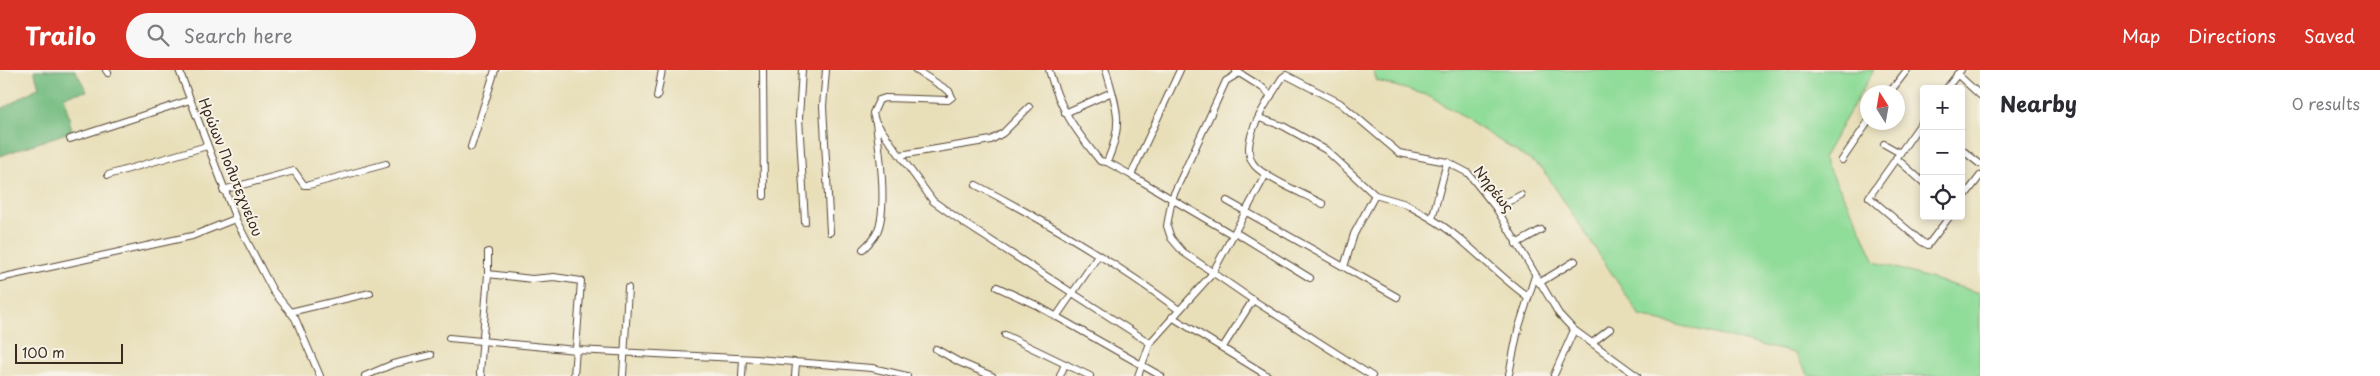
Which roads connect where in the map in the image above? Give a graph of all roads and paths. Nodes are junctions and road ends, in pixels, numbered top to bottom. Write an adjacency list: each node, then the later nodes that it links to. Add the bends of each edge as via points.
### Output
1 (179, 70): 20 (street, Ηρώων Πολυτεχνείου)
2 (495, 70): 30 (street)
3 (662, 70): 18 (street)
4 (763, 70): 48 (street)
5 (802, 70): 58 (street, via 799,118)
6 (826, 70): 60 (street, via 823,106)
7 (916, 70): 24 (street, via 949,91 952,97 948,100 879,100 874,113)
8 (1048, 70): 22 (street)
9 (1106, 70): 16 (street)
10 (1180, 70): 41 (street)
11 (1907, 70): 14 (street)
12 (1237, 71): 19 (street); 50 (street, via 1226,81)
13 (1959, 72): 15 (street); 17 (street)
14 (1895, 85)
15 (1949, 85)
16 (1112, 92): 22 (street); 35 (street, via 1118,115 1118,132)
17 (1980, 95)
18 (657, 96)
19 (1271, 96): 23 (street); 36 (street, Νηρέως, via 1286,75 1340,103 1399,153)
20 (190, 100): 27 (street); 29 (street, Ηρώων Πολυτεχνείου)
21 (1029, 107): 32 (street, via 1003,133 991,140)
22 (1064, 112): 35 (street, via 1100,161)
23 (1260, 118): 39 (street, via 1248,145 1249,155 1255,166); 46 (street, via 1283,126 1326,150)
24 (876, 121): 32 (street); 63 (street, via 881,210 876,234)
25 (1920, 125): 33 (street)
26 (1863, 130): 34 (street)
27 (70, 139)
28 (1884, 144): 33 (street)
29 (208, 146): 40 (street); 45 (street, Ηρώων Πολυτεχνείου)
30 (471, 146)
31 (1965, 152): 38 (street)
32 (900, 155): 76 (street, via 933,201)
33 (1898, 156): 43 (street); 57 (street, via 1869,197 1928,245)
34 (1842, 160)
35 (1107, 162): 41 (street)
36 (1447, 162): 53 (street, Νηρέως, via 1468,172); 55 (street)
37 (386, 164): 45 (street, via 309,185 304,185 294,171)
38 (1980, 164)
39 (1266, 174): 52 (street); 54 (street)
40 (108, 175)
41 (1131, 175): 50 (street)
42 (1980, 176): 49 (street)
43 (1920, 179)
44 (976, 185): 65 (street, via 1049,224)
45 (224, 190): 56 (street, Ηρώων Πολυτεχνείου)
46 (1375, 195): 55 (street, via 1406,204); 67 (street, via 1354,234)
47 (1521, 195): 53 (street)
48 (764, 196)
49 (1965, 196)
50 (1172, 198): 61 (street); 69 (street, via 1167,226 1171,238 1183,252)
51 (1227, 201): 54 (street)
52 (1323, 204)
53 (1496, 208): 62 (street, Νηρέως)
54 (1244, 211): 61 (street); 67 (street)
55 (1432, 219): 79 (street)
56 (235, 220): 71 (street, via 192,236); 82 (street, Ηρώων Πολυτεχνείου, via 261,270)
57 (1947, 220)
58 (805, 222)
59 (1541, 230): 62 (street)
60 (830, 232)
61 (1234, 234): 69 (street); 72 (street)
62 (1516, 244): 70 (street, Νηρέως)
63 (863, 249)
64 (488, 252): 68 (street)
65 (1098, 256): 76 (street); 81 (street, via 1138,279)
66 (1575, 261): 73 (street)
67 (1344, 267): 78 (street)
68 (488, 274): 89 (street); 94 (street, via 532,279 554,277 581,282)
69 (1212, 274): 80 (street); 81 (street)
70 (1535, 276): 73 (street, Νηρέως); 79 (street)
71 (0, 278)
72 (1310, 278)
73 (1539, 283): 86 (street, Νηρέως)
74 (997, 287): 84 (street)
75 (628, 288): 95 (street)
76 (1072, 291): 84 (street); 90 (street)
77 (370, 293): 82 (street)
78 (1398, 297)
79 (1528, 297): 101 (street)
80 (1253, 300): 92 (street); 117 (street)
81 (1179, 310): 83 (street)
82 (290, 312): 103 (street, Ηρώων Πολυτεχνείου)
83 (1172, 316): 90 (street); 92 (street)
84 (1056, 317): 100 (street)
85 (1610, 329): 91 (street)
86 (1574, 330): 91 (street, Νηρέως); 102 (street)
87 (1005, 335): 99 (street)
88 (449, 338): 89 (street)
89 (483, 341): 94 (street); 105 (street)
90 (1150, 342): 100 (street)
91 (1592, 343): 118 (street, Νηρέως)
92 (1223, 347): 116 (street)
93 (936, 348): 111 (street)
94 (576, 350): 95 (street); 106 (street)
95 (624, 353): 97 (street); 107 (street)
96 (432, 355): 104 (street, via 393,364)
97 (742, 359): 98 (street); 108 (street)
98 (796, 363): 109 (street); 110 (street, via 872,368)
99 (1065, 364): 112 (street); 113 (street)
100 (1141, 364): 114 (street); 115 (street)
101 (1509, 374)
102 (1554, 375)
103 (320, 376)
104 (364, 376)
105 (482, 376)
106 (574, 376)
107 (623, 376)
108 (742, 376)
109 (795, 376)
110 (907, 376)
111 (992, 376)
112 (1060, 376)
113 (1090, 376)
114 (1138, 376)
115 (1161, 376)
116 (1268, 376)
117 (1372, 376)
118 (1637, 376)

